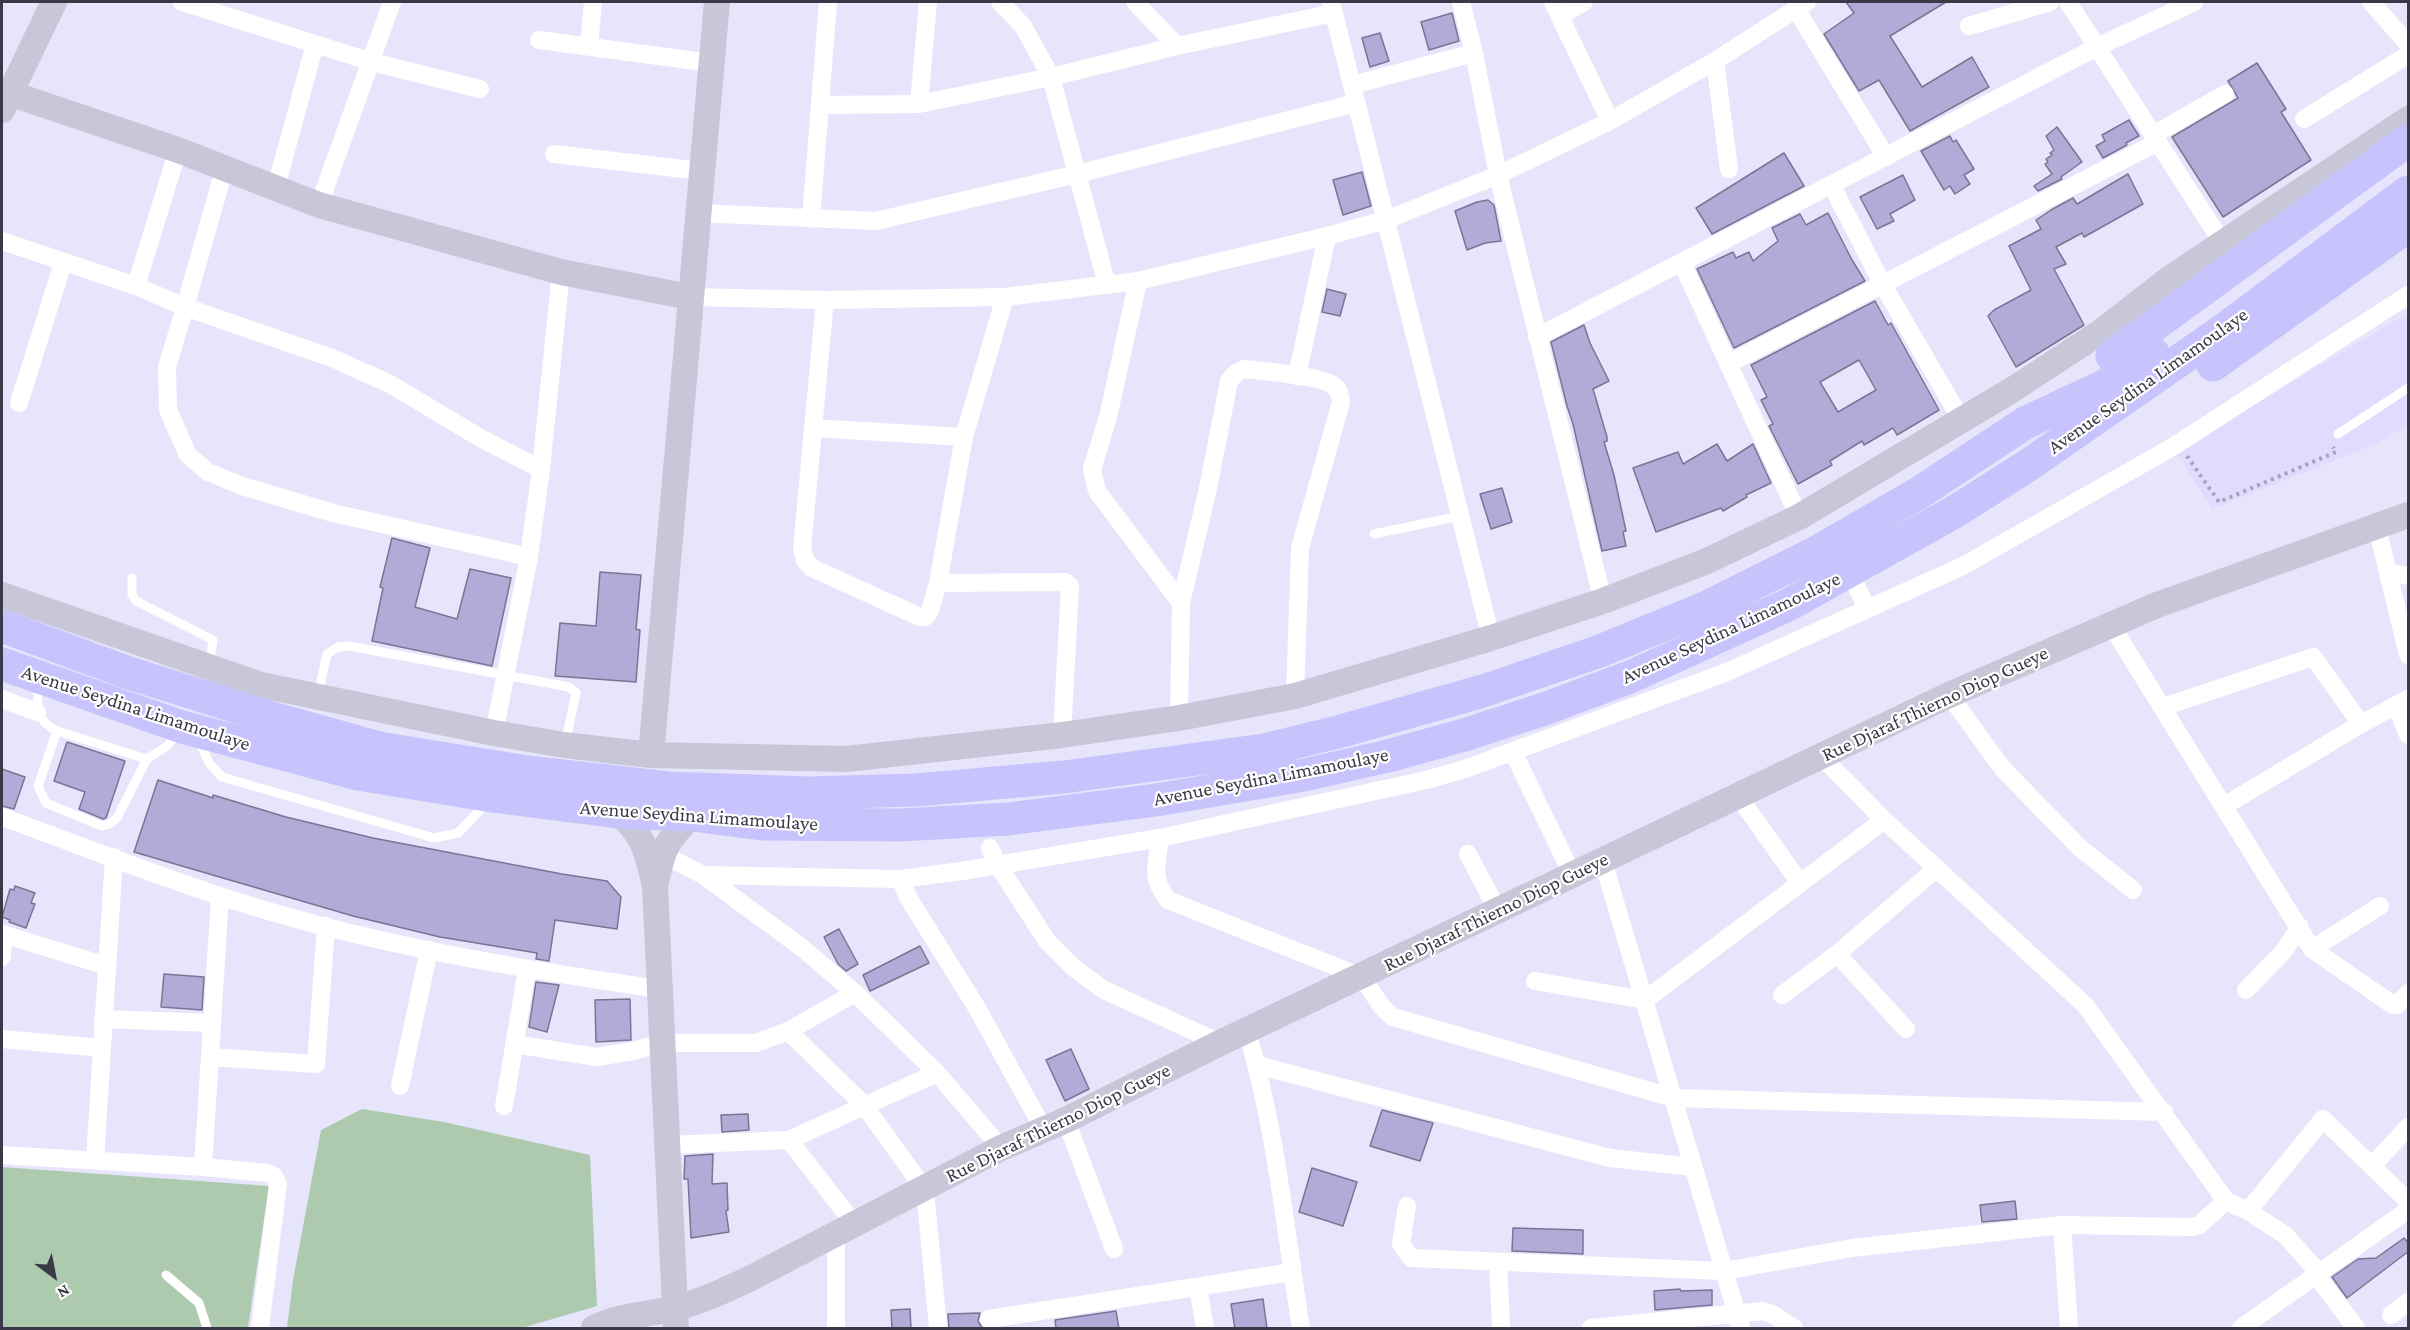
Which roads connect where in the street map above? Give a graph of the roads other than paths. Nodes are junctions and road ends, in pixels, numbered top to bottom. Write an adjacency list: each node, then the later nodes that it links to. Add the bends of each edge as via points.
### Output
1 (54, 2): 35 (street)
2 (182, 2): 21 (street)
3 (392, 2): 29 (street)
4 (593, 2): 23 (street)
5 (717, 2): 30 (street)
6 (828, 2): 37 (street)
7 (928, 2): 36 (street)
8 (1000, 2): 31 (street, via 1023,26)
9 (1135, 2): 24 (street)
10 (1461, 2): 26 (street)
11 (1584, 2): 18 (street)
12 (2050, 2): 19 (street)
13 (2068, 2): 25 (street)
14 (2193, 2): 25 (street)
15 (2371, 2): 22 (street)
16 (1802, 5): 28 (street); 45 (street)
17 (1332, 7): 24 (street); 33 (street)
18 (1556, 9): 40 (street)
19 (1969, 26)
20 (539, 40): 23 (street)
21 (315, 44): 29 (street); 53 (street)
22 (2409, 44)
23 (589, 46): 30 (street)
24 (1177, 46): 31 (street)
25 (2097, 47): 41 (street); 45 (street)
26 (1474, 53): 33 (street); 51 (street)
27 (2409, 55): 38 (street)
28 (1715, 61): 40 (street); 47 (street)
29 (372, 62): 32 (street); 55 (street)
30 (711, 63): 49 (street)
31 (1051, 77): 36 (street); 50 (street)
32 (480, 89)
33 (1354, 94): 50 (street); 58 (street)
34 (2225, 94): 41 (street)
35 (4, 98): 43 (street)
36 (920, 104): 37 (street)
37 (820, 105): 57 (street)
38 (2304, 119)
39 (2409, 119): 62 (street)
40 (1610, 121): 51 (street)
41 (2156, 138): 62 (street); 68 (street)
42 (2409, 140): 81 (highway)
43 (178, 150): 46 (street); 69 (street)
44 (554, 154): 49 (street)
45 (1886, 157): 52 (street)
46 (225, 167): 53 (street); 74 (street)
47 (1729, 169)
48 (2409, 170): 81 (highway, Avenue Seydina Limamoulaye, via 2273,270 2104,386)
49 (701, 171): 56 (street)
50 (1077, 174): 57 (street, via 876,221); 67 (street)
51 (1498, 175): 58 (street); 75 (street)
52 (1832, 186): 64 (street); 68 (street)
53 (276, 187): 55 (street)
54 (2409, 192): 85 (highway, Avenue Seydina Limamoulaye, via 2213,337)
55 (319, 206): 65 (street)
56 (698, 213): 57 (street); 71 (street)
57 (811, 219)
58 (1386, 220): 60 (street); 88 (street)
59 (2409, 226): 85 (highway, via 2115,434 2078,453)
60 (1327, 236): 66 (street); 77 (street)
61 (2, 242): 63 (street)
62 (2223, 244): 80 (street, via 2169,279 2102,331)
63 (63, 263): 69 (street); 79 (street)
64 (1682, 263): 75 (street); 76 (street)
65 (561, 272): 71 (street); 86 (street)
66 (1138, 281): 67 (street); 100 (street, via 1108,417 1092,469 1097,491)
67 (1107, 285): 72 (street)
68 (1883, 285): 76 (street); 80 (street)
69 (136, 286): 74 (street)
70 (2409, 295): 101 (street, via 2178,443 1963,566)
71 (690, 297): 73 (street); 126 (street)
72 (1005, 297): 73 (street); 84 (street)
73 (825, 300): 82 (street)
74 (184, 308): 86 (street, via 341,362 390,384); 92 (street, via 167,367 168,410 188,455 208,472 333,513)
75 (1537, 337): 99 (street)
76 (1728, 364): 89 (street)
77 (1297, 376): 100 (street, via 1244,369 1228,381); 111 (street, via 1333,384 1341,402 1300,548)
78 (2409, 388): 83 (lane)
79 (19, 404)
80 (1962, 421): 89 (street)
81 (2025, 423): 103 (highway, Avenue Seydina Limamoulaye, via 1919,493 1815,552 1707,607 1600,651 1484,692 1264,750 1064,777 916,790 809,794 669,788 493,768 379,748 275,720 126,672)
82 (813, 428): 84 (street); 97 (street, via 802,548 805,560 813,568 925,617)
83 (2338, 434)
84 (964, 437): 97 (street)
85 (2027, 466): 93 (highway, Avenue Seydina Limamoulaye)
86 (541, 469): 92 (street)
87 (2409, 515): 90 (street, Rue Djaraf Thierno Diop Gueye)
88 (1460, 516): 91 (lane); 104 (street)
89 (1799, 517): 99 (street, via 1707,561)
90 (2376, 527): 94 (street); 102 (street, Rue Djaraf Thierno Diop Gueye)
91 (1374, 534)
92 (529, 557): 108 (street)
93 (1850, 572): 101 (street); 133 (highway, Avenue Seydina Limamoulaye, via 1700,647 1544,709 1421,747 1304,775 1008,819 822,826 762,824)
94 (2388, 573): 95 (street); 105 (street)
95 (2409, 576)
96 (132, 578): 107 (lane, via 136,601 213,640)
97 (938, 583): 122 (street, via 1068,584 1071,591)
98 (2, 595): 107 (street)
99 (1603, 601): 104 (street)
100 (1181, 603): 117 (street)
101 (1867, 609): 125 (street, via 1726,672)
102 (2111, 625): 110 (street, Rue Djaraf Thierno Diop Gueye); 115 (street)
103 (2, 626)
104 (1491, 638): 111 (street)
105 (2409, 655)
106 (2, 664): 109 (highway, Avenue Seydina Limamoulaye)
107 (209, 668): 112 (street)
108 (507, 674): 112 (lane, via 338,647 327,654); 121 (street); 124 (lane, via 570,687 576,693)
109 (39, 678): 116 (lane); 119 (highway, Avenue Seydina Limamoulaye)
110 (1949, 695): 127 (street, Rue Djaraf Thierno Diop Gueye); 149 (street, via 2003,769 2080,848)
111 (1295, 696): 117 (street)
112 (318, 698): 121 (street)
113 (2, 699): 116 (street)
114 (2402, 702): 118 (street); 123 (street)
115 (2163, 707): 118 (street, via 2313,657); 131 (street)
116 (37, 712): 120 (lane, via 41,720)
117 (1179, 718): 122 (street)
118 (2361, 724): 131 (street)
119 (190, 729): 128 (lane); 129 (highway, Avenue Seydina Limamoulaye, via 358,774); 129 (lane, via 209,763 222,777 434,838 458,833)
120 (57, 731): 128 (lane); 128 (lane, via 38,786 40,795 46,803 102,826 117,818)
121 (494, 733): 124 (street)
122 (1062, 735): 126 (street, via 846,759)
123 (2409, 735)
124 (564, 746): 126 (street)
125 (1513, 752): 136 (street, via 1426,780); 145 (street)
126 (651, 755)
127 (1821, 756): 130 (street, Rue Djaraf Thierno Diop Gueye); 135 (street)
128 (147, 759)
129 (492, 796): 132 (highway, Avenue Seydina Limamoulaye)
130 (1738, 796): 141 (street, Rue Djaraf Thierno Diop Gueye); 147 (street)
131 (2224, 806): 154 (street)
132 (618, 812): 133 (highway, Avenue Seydina Limamoulaye); 148 (street, via 643,840)
133 (692, 815): 138 (street, via 675,832)
134 (2, 817): 140 (street)
135 (1884, 820): 143 (street); 147 (street)
136 (1160, 838): 142 (street); 162 (street, via 1155,875 1157,886 1168,900)
137 (990, 848): 142 (street)
138 (662, 854): 144 (street); 148 (street)
139 (1468, 854): 152 (street)
140 (114, 857): 150 (street); 160 (street)
141 (1603, 861): 145 (street, Rue Djaraf Thierno Diop Gueye); 169 (street)
142 (998, 865): 146 (street); 177 (street, via 1047,941 1074,968 1104,990)
143 (1937, 868): 158 (street); 187 (street, via 2085,1005)
144 (703, 875): 146 (street); 166 (street, via 801,947)
145 (1573, 876): 152 (street, Rue Djaraf Thierno Diop Gueye)
146 (900, 879): 188 (street, via 977,1008)
147 (1800, 883): 169 (street)
148 (655, 886): 164 (street)
149 (2133, 890)
150 (220, 896): 153 (street); 171 (street)
151 (2380, 906): 156 (street)
152 (1498, 911): 162 (street, Rue Djaraf Thierno Diop Gueye)
153 (326, 926): 157 (street); 180 (street, via 316,1064)
154 (2300, 927): 156 (street); 165 (street, via 2283,952)
155 (2, 934): 159 (street); 160 (street)
156 (2312, 949): 168 (street, via 2393,1005)
157 (429, 950): 161 (street); 183 (street)
158 (1837, 954): 167 (street); 172 (street)
159 (2, 957)
160 (107, 966): 170 (street)
161 (527, 970): 164 (street); 178 (street)
162 (1362, 977): 174 (street, Rue Djaraf Thierno Diop Gueye); 184 (street, via 1393,1017)
163 (1535, 981): 169 (street)
164 (660, 989): 176 (street)
165 (2247, 990)
166 (855, 993): 173 (street); 182 (street)
167 (1782, 995)
168 (2408, 996)
169 (1645, 1000): 184 (street)
170 (103, 1019): 171 (street); 179 (street)
171 (211, 1023): 180 (street)
172 (1906, 1029)
173 (788, 1031): 176 (street, via 756,1043); 185 (street)
174 (1247, 1032): 177 (street, Rue Djaraf Thierno Diop Gueye); 181 (street)
175 (2, 1039): 179 (street)
176 (662, 1043): 178 (street, via 597,1057); 191 (street)
177 (1220, 1043): 188 (street, Rue Djaraf Thierno Diop Gueye)
178 (514, 1044): 186 (street)
179 (102, 1048): 194 (street)
180 (210, 1057): 196 (street)
181 (1257, 1065): 197 (street, via 1610,1158); 208 (street)
182 (937, 1073): 185 (street); 192 (street)
183 (400, 1086)
184 (1674, 1098): 187 (street); 197 (street)
185 (864, 1105): 190 (street); 198 (street)
186 (504, 1106)
187 (2164, 1112): 199 (street)
188 (1055, 1125): 192 (street, Rue Djaraf Thierno Diop Gueye); 205 (street)
189 (2409, 1127): 195 (street)
190 (789, 1140): 191 (street); 204 (street)
191 (667, 1145): 214 (street)
192 (1001, 1148): 198 (street, Rue Djaraf Thierno Diop Gueye)
193 (2, 1155): 194 (street)
194 (95, 1160): 196 (street)
195 (2372, 1166): 201 (street, via 2323,1119); 202 (street)
196 (203, 1167): 219 (street, via 268,1173 278,1184)
197 (1693, 1167): 207 (street)
198 (925, 1190): 204 (street, Rue Djaraf Thierno Diop Gueye); 222 (street)
199 (2226, 1201): 201 (street); 203 (street, via 2193,1227)
200 (1407, 1206): 206 (street, via 1401,1244 1411,1258)
201 (2248, 1211): 209 (street, via 2285,1235)
202 (2406, 1213): 209 (street)
203 (2062, 1225): 207 (street, via 1852,1248); 228 (street)
204 (845, 1230): 214 (street, Rue Djaraf Thierno Diop Gueye); 221 (street)
205 (1114, 1249)
206 (1498, 1262): 207 (street); 225 (street)
207 (1724, 1271): 216 (street)
208 (1292, 1272): 211 (street); 224 (street)
209 (2317, 1274): 217 (street); 229 (street)
210 (166, 1275): 218 (lane, via 199,1303)
211 (1198, 1287): 215 (street); 223 (street)
212 (2409, 1302): 213 (street)
213 (2391, 1315)
214 (675, 1318): 220 (street, Rue Djaraf Thierno Diop Gueye, via 629,1315)
215 (990, 1319)
216 (1739, 1322): 226 (street); 227 (street, via 1763,1311)
217 (2347, 1326)
218 (207, 1329)
219 (260, 1329)
220 (594, 1329)
221 (836, 1329)
222 (938, 1329)
223 (1205, 1329)
224 (1301, 1329)
225 (1501, 1329)
226 (1591, 1329)
227 (1794, 1329)
228 (2069, 1329)
229 (2241, 1329)

